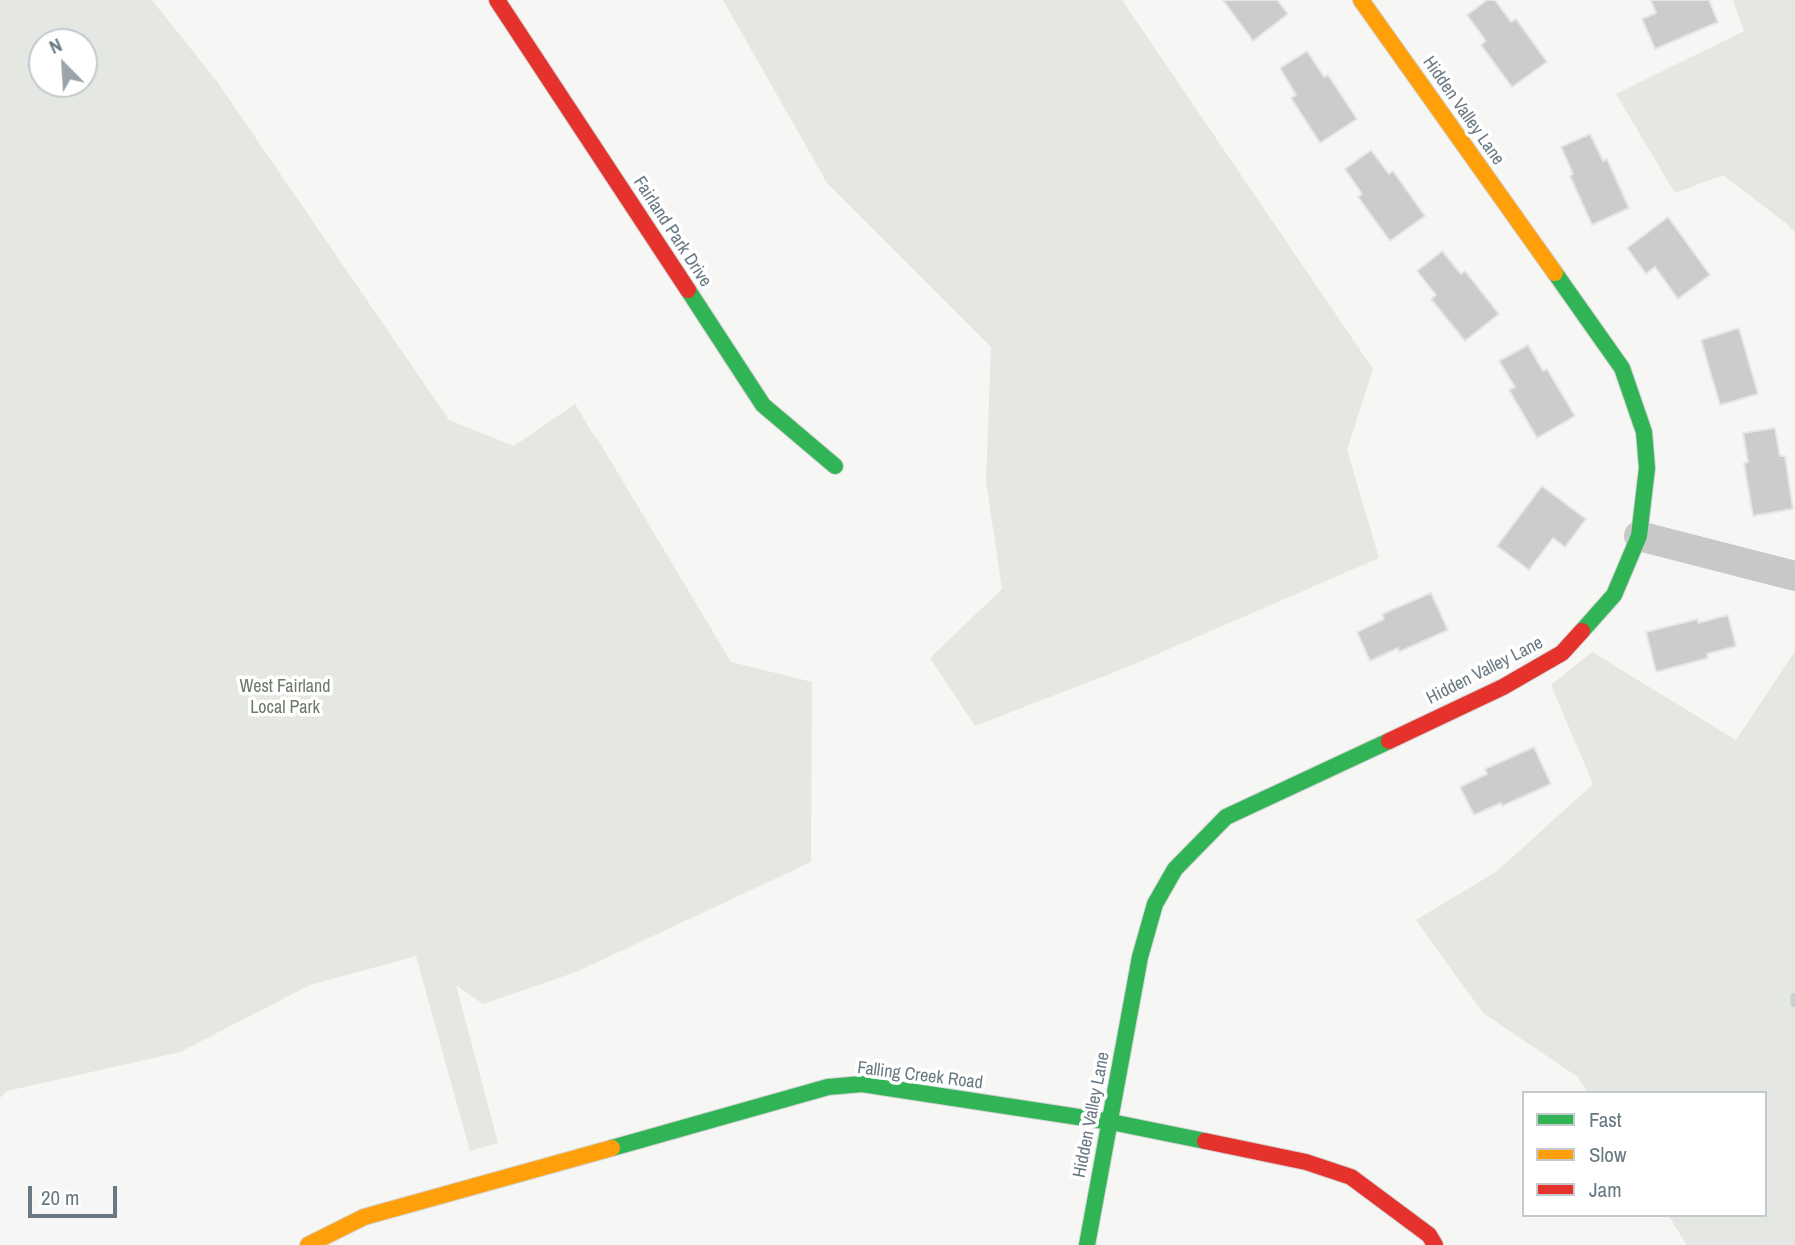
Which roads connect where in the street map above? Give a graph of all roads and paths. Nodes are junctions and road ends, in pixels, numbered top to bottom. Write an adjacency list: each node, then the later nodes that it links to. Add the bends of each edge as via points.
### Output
1 (497, 0): 3 (street, Fairland Park Drive, via 763,405)
2 (1361, 0): 4 (street, Hidden Valley Lane, via 1622,368 1644,432 1647,468)
3 (835, 466)
4 (1639, 536): 5 (street); 6 (street, Hidden Valley Lane, via 1614,595 1562,653 1503,687 1226,817 1175,869 1156,904 1140,957)
5 (1795, 576)
6 (1111, 1122): 7 (street, Falling Creek Road, via 862,1084 828,1087 364,1217); 8 (street, Hidden Valley Lane); 9 (street, Falling Creek Road, via 1306,1162 1351,1177 1429,1235)
7 (308, 1245)
8 (1087, 1245)
9 (1435, 1245)

